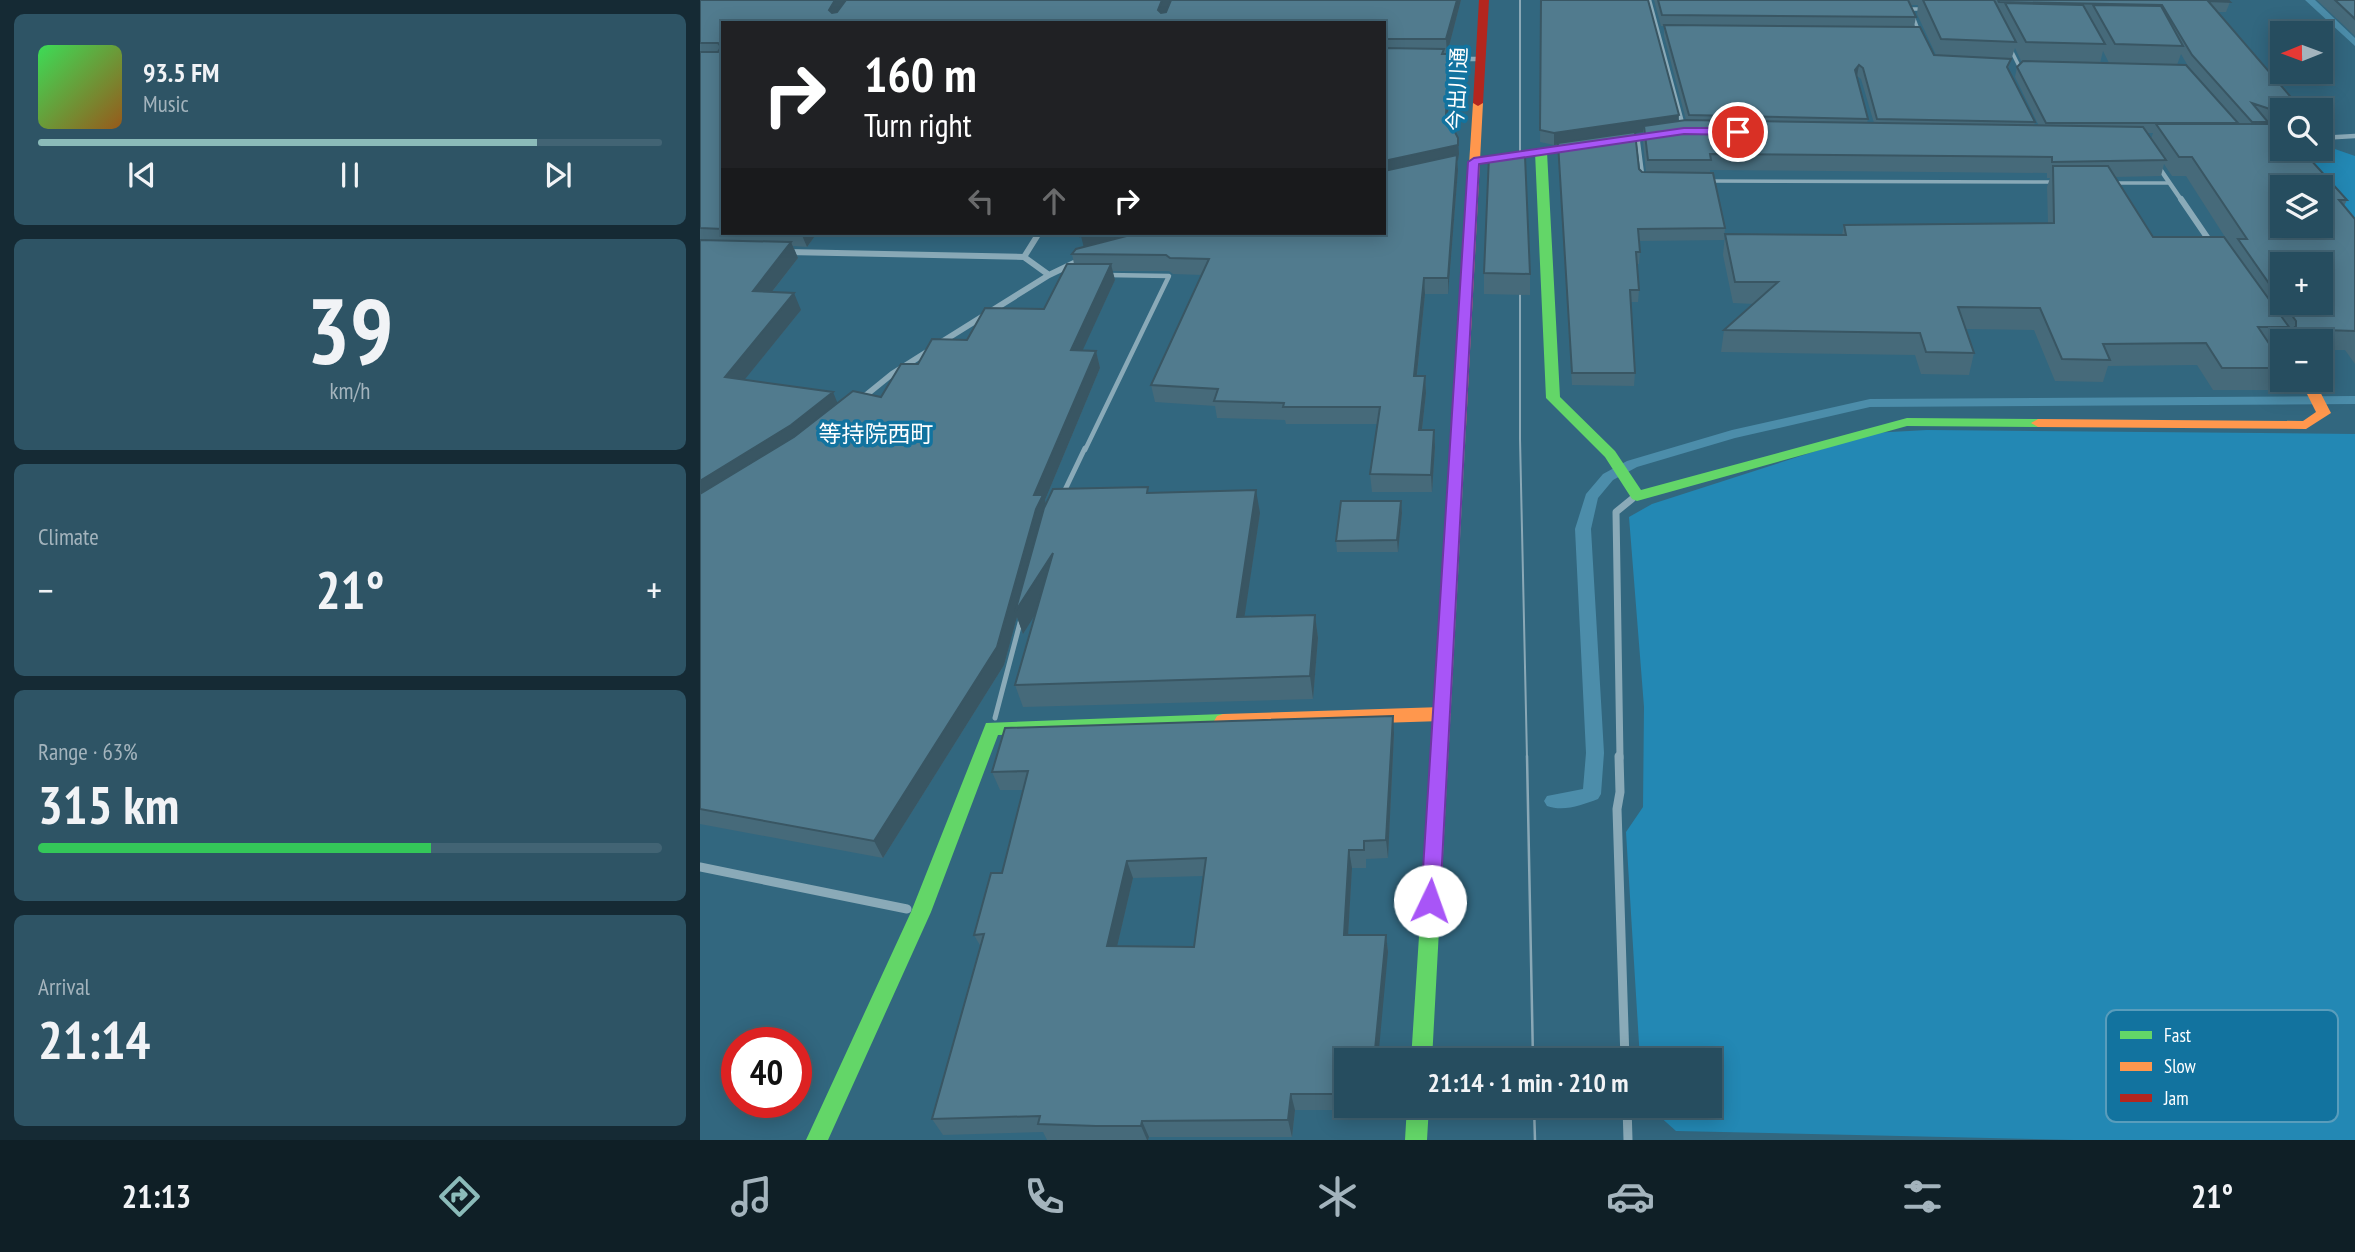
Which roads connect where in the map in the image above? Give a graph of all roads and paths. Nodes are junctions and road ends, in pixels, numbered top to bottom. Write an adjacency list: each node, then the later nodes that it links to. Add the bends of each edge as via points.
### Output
1 (1485, 0): 10 (street, 今出川通)
2 (1649, 0): 4 (street)
3 (1937, 10): 7 (lane, via 1910,9)
4 (1658, 31): 5 (street); 15 (street)
5 (1672, 31)
6 (1906, 33): 7 (street)
7 (1920, 33)
8 (2007, 41): 12 (lane)
9 (1438, 59): 10 (street)
10 (1479, 59): 44 (street, 今出川通)
11 (2009, 65): 12 (lane)
12 (2019, 66): 13 (street); 14 (street)
13 (2032, 66)
14 (2010, 76)
15 (1684, 131): 16 (street); 17 (street)
16 (1698, 131)
17 (1673, 133)
18 (1661, 135): 21 (street)
19 (2355, 136): 20 (street)
20 (2333, 137)
21 (1638, 139): 22 (street); 26 (lane)
22 (1614, 142)
23 (1547, 151): 24 (street); 41 (street, via 1553,398 1610,454)
24 (1494, 159)
25 (2155, 161): 30 (street)
26 (1643, 180)
27 (1698, 181): 28 (lane)
28 (2059, 182)
29 (2100, 183): 30 (lane)
30 (2169, 183): 32 (street)
31 (1038, 235): 34 (street)
32 (2214, 247)
33 (781, 251): 34 (street)
34 (1024, 257): 36 (street)
35 (1079, 260): 36 (street)
36 (1049, 275): 37 (lane); 40 (street, via 892,374)
37 (1062, 275)
38 (1103, 275): 42 (lane, via 1170,276)
39 (2314, 392): 41 (street, via 2324,413 2306,425 1908,422)
40 (851, 407)
41 (1637, 496): 49 (street, via 1616,512 1617,809)
42 (1059, 503)
43 (1024, 608): 45 (lane)
44 (1442, 715): 45 (street); 48 (street, 今出川通)
45 (992, 728): 47 (street)
46 (700, 867): 47 (street)
47 (921, 912): 52 (street)
48 (1422, 1048)
49 (1625, 1048)
50 (1417, 1118): 53 (street)
51 (1627, 1118): 54 (street)
52 (817, 1140)
53 (1416, 1140)
54 (1628, 1140)

